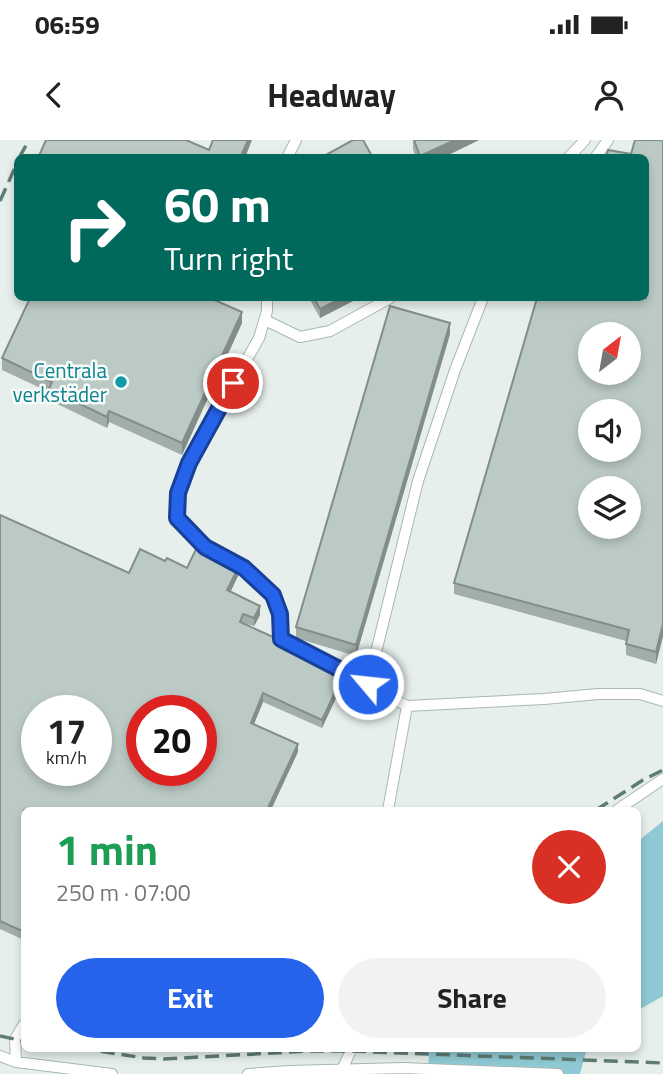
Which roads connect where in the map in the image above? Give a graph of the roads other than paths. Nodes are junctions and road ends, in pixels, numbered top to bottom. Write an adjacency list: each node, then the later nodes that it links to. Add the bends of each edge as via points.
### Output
1 (585, 140): 3 (lane)
2 (608, 140): 4 (lane)
3 (572, 154)
4 (597, 154)
5 (267, 301): 8 (lane)
6 (385, 301): 8 (lane, via 330,331 300,337)
7 (482, 301): 9 (lane, via 418,481)
8 (265, 320): 9 (lane, via 189,463 178,493 177,518 205,547 244,568 273,595 281,639)
9 (368, 684): 11 (lane)
10 (663, 701): 11 (lane, via 640,694 598,694)
11 (407, 706): 13 (lane)
12 (663, 779): 14 (lane)
13 (389, 807)
14 (621, 807)
15 (21, 1029): 18 (lane, via 15,1040)
16 (350, 1052): 19 (lane)
17 (0, 1056): 18 (lane)
18 (16, 1062): 20 (lane)
19 (341, 1072): 21 (lane); 22 (lane, via 403,1068)
20 (112, 1074)
21 (248, 1074)
22 (558, 1074)

